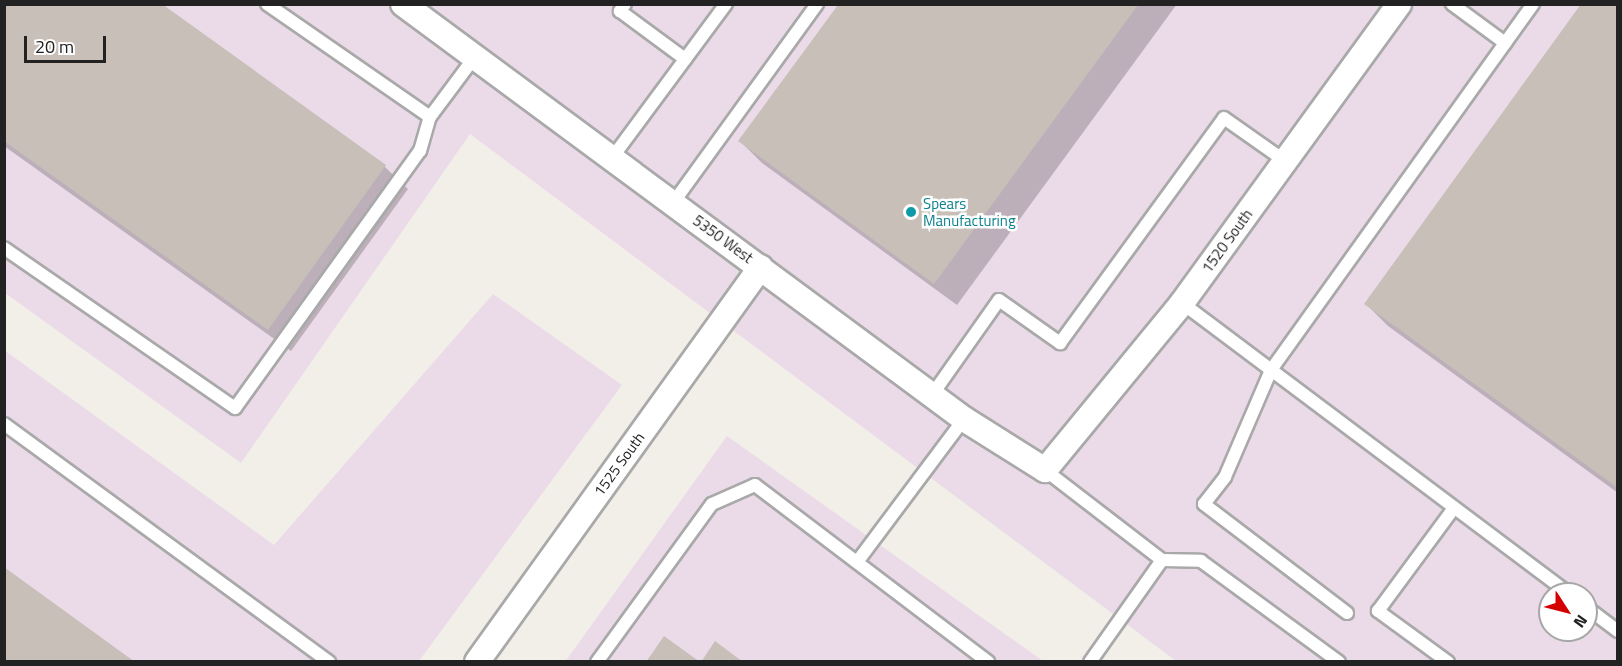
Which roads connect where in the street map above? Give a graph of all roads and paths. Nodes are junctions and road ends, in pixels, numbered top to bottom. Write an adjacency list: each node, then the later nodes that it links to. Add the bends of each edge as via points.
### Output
1 (267, 4): 12 (lane)
2 (403, 4): 10 (street, 5350 West)
3 (625, 4): 11 (lane, via 620,11)
4 (726, 4): 11 (lane)
5 (817, 4): 15 (lane)
6 (1399, 4): 14 (street, 1520 South)
7 (1452, 4): 9 (lane)
8 (1533, 4): 9 (lane)
9 (1505, 43): 19 (lane)
10 (474, 58): 12 (lane); 13 (street, 5350 West)
11 (685, 59): 13 (lane)
12 (430, 117): 16 (lane, via 420,151 235,408)
13 (612, 158): 15 (street, 5350 West)
14 (1286, 161): 18 (street, 1520 South); 20 (lane, via 1224,118 1060,343 999,300)
15 (673, 203): 17 (street, 5350 West)
16 (4, 248)
17 (762, 267): 20 (street, 5350 West); 32 (street, 1525 South)
18 (1182, 303): 19 (lane); 23 (street, 1520 South)
19 (1271, 370): 24 (lane); 28 (lane, via 1225,477 1204,504)
20 (932, 395): 21 (street, 5350 West)
21 (964, 419): 23 (street, 5350 West); 26 (lane)
22 (4, 424): 31 (lane)
23 (1045, 470): 25 (lane)
24 (1454, 508): 27 (lane); 37 (lane, via 1378,611)
25 (1162, 560): 35 (lane); 36 (lane, via 1202,561)
26 (857, 562): 33 (lane, via 755,485 712,504); 34 (lane)
27 (1553, 582)
28 (1347, 613)
29 (1598, 616): 30 (lane)
30 (1617, 631)
31 (330, 662)
32 (477, 662)
33 (597, 662)
34 (988, 662)
35 (1090, 662)
36 (1339, 662)
37 (1448, 662)

